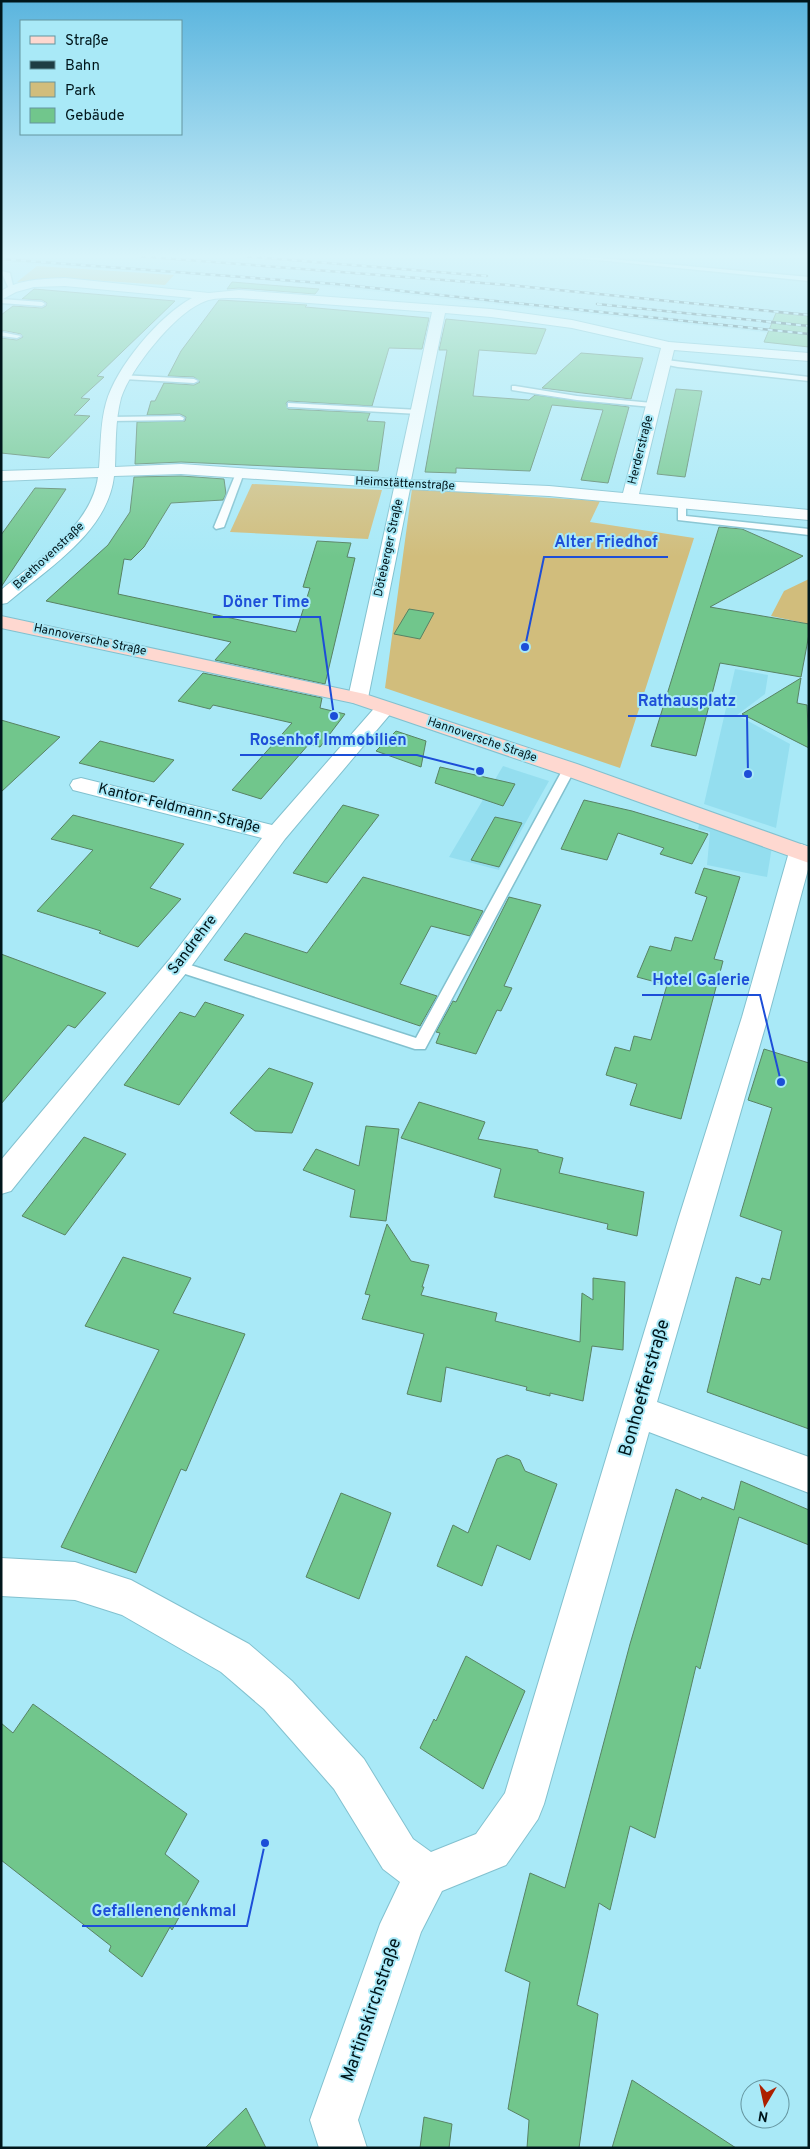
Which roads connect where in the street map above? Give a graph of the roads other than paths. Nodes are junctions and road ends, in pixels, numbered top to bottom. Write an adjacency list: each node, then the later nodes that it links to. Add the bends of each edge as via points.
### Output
1 (140, 356): 5 (street, Beethovenstraße)
2 (430, 356): 11 (street, Döteberger Straße)
3 (665, 356): 4 (street, Herderstraße)
4 (666, 362): 6 (lane); 10 (street, Herderstraße)
5 (124, 377): 7 (lane); 13 (street, Beethovenstraße)
6 (809, 379)
7 (194, 380)
8 (515, 388): 10 (lane)
9 (291, 405): 11 (lane)
10 (652, 405): 18 (street, Herderstraße)
11 (419, 412): 17 (street, Döteberger Straße)
12 (180, 418): 13 (lane)
13 (110, 419): 14 (street, Beethovenstraße)
14 (106, 471): 15 (street, Heimstättenstraße, via 181,469); 16 (street, Heimstättenstraße); 23 (street, Beethovenstraße, via 101,499 88,519)
15 (240, 473): 17 (street, Heimstättenstraße); 21 (lane)
16 (1, 476)
17 (402, 484): 18 (street, Heimstättenstraße); 25 (street, Döteberger Straße)
18 (630, 498): 19 (street, Heimstättenstraße)
19 (682, 502): 20 (street, Heimstättenstraße); 22 (lane, via 681,518)
20 (809, 515)
21 (219, 527)
22 (809, 532)
23 (1, 599)
24 (1, 622): 25 (street, Hannoversche Straße)
25 (358, 698): 26 (street, Hannoversche Straße)
26 (386, 708): 27 (street, Hannoversche Straße); 29 (street, Sandrehre)
27 (569, 769): 30 (street, Hannoversche Straße); 31 (lane, via 420,1045)
28 (80, 785): 29 (street, Kantor-Feldmann-Straße)
29 (277, 834): 31 (street, Sandrehre)
30 (805, 853): 33 (street, Bonhoefferstraße)
31 (178, 966): 32 (street, Sandrehre)
32 (1, 1182)
33 (638, 1412): 34 (street); 36 (street, Bonhoefferstraße, via 523,1804 491,1850)
34 (809, 1475)
35 (1, 1577): 36 (street, via 75,1581 131,1599 235,1658 278,1695 349,1774 398,1854)
36 (427, 1875): 37 (street, Martinskirchstraße, via 402,1924 334,2120)
37 (343, 2148)

